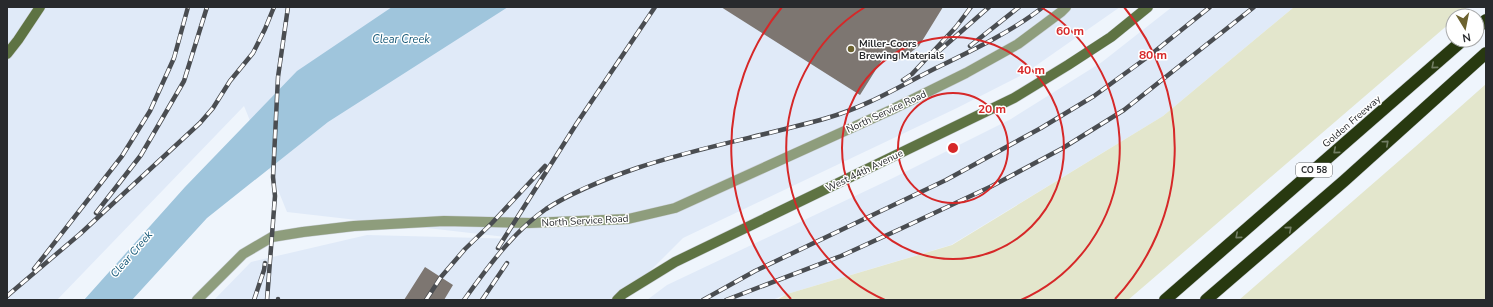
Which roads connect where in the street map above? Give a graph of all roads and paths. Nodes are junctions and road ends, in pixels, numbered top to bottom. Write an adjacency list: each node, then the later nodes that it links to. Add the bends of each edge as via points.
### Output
1 (40, 7): 6 (street)
2 (1066, 7): 7 (street, North Service Road, via 1018,44 966,73 891,110 675,208 628,219 529,223 444,221 361,225 272,237 243,254)
3 (1148, 7): 8 (street, West 44th Avenue, via 1111,37 1014,98 675,262)
4 (1454, 48): 9 (highway, Golden Freeway / CO 58, one-way to 9)
5 (1486, 53): 10 (highway, CO 58, one-way to 5, via 1344,181)
6 (7, 54)
7 (197, 300)
8 (617, 300)
9 (1165, 300)
10 (1206, 300)

